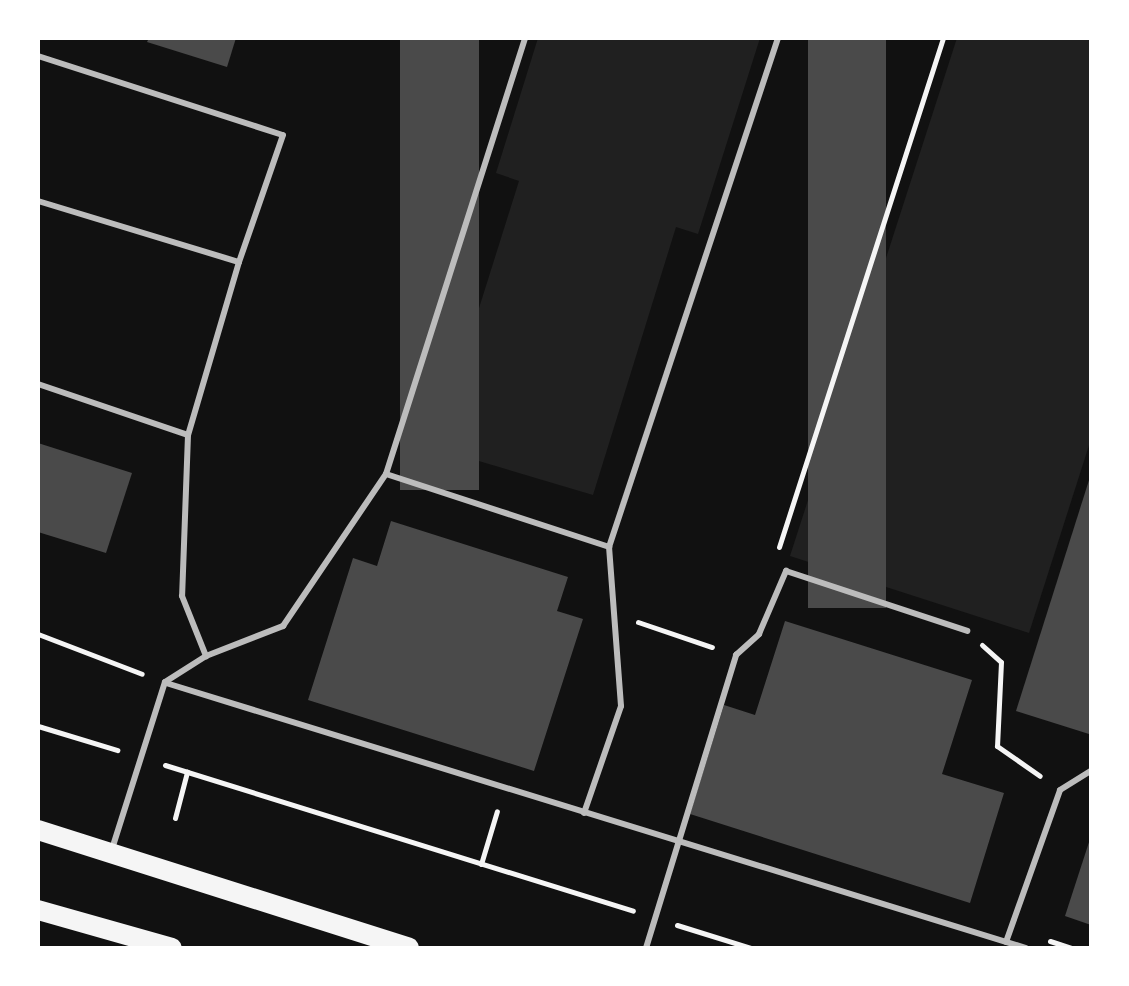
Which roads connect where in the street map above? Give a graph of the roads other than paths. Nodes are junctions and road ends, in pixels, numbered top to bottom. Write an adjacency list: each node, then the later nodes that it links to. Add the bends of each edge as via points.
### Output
1 (525, 38): 8 (lane)
2 (778, 38): 9 (lane)
3 (38, 56): 5 (lane, via 283,135)
4 (38, 201): 5 (lane)
5 (239, 262): 7 (lane)
6 (38, 384): 7 (lane)
7 (188, 435): 11 (lane, via 182,596)
8 (386, 474): 9 (lane); 11 (lane, via 283,626)
9 (609, 547): 14 (lane, via 621,706)
10 (967, 631): 16 (lane, via 786,571 759,634 736,655)
11 (206, 656): 12 (lane)
12 (165, 682): 14 (lane); 17 (lane)
13 (1091, 771): 20 (lane, via 1060,790)
14 (584, 813): 16 (lane)
15 (38, 830): 17 (main road)
16 (677, 841): 19 (lane); 23 (lane)
17 (110, 855): 22 (main road)
18 (38, 910): 21 (main road)
19 (987, 937): 20 (lane); 24 (lane)
20 (1006, 942): 25 (lane)
21 (172, 948)
22 (409, 948)
23 (646, 948)
24 (984, 948)
25 (1026, 948)

